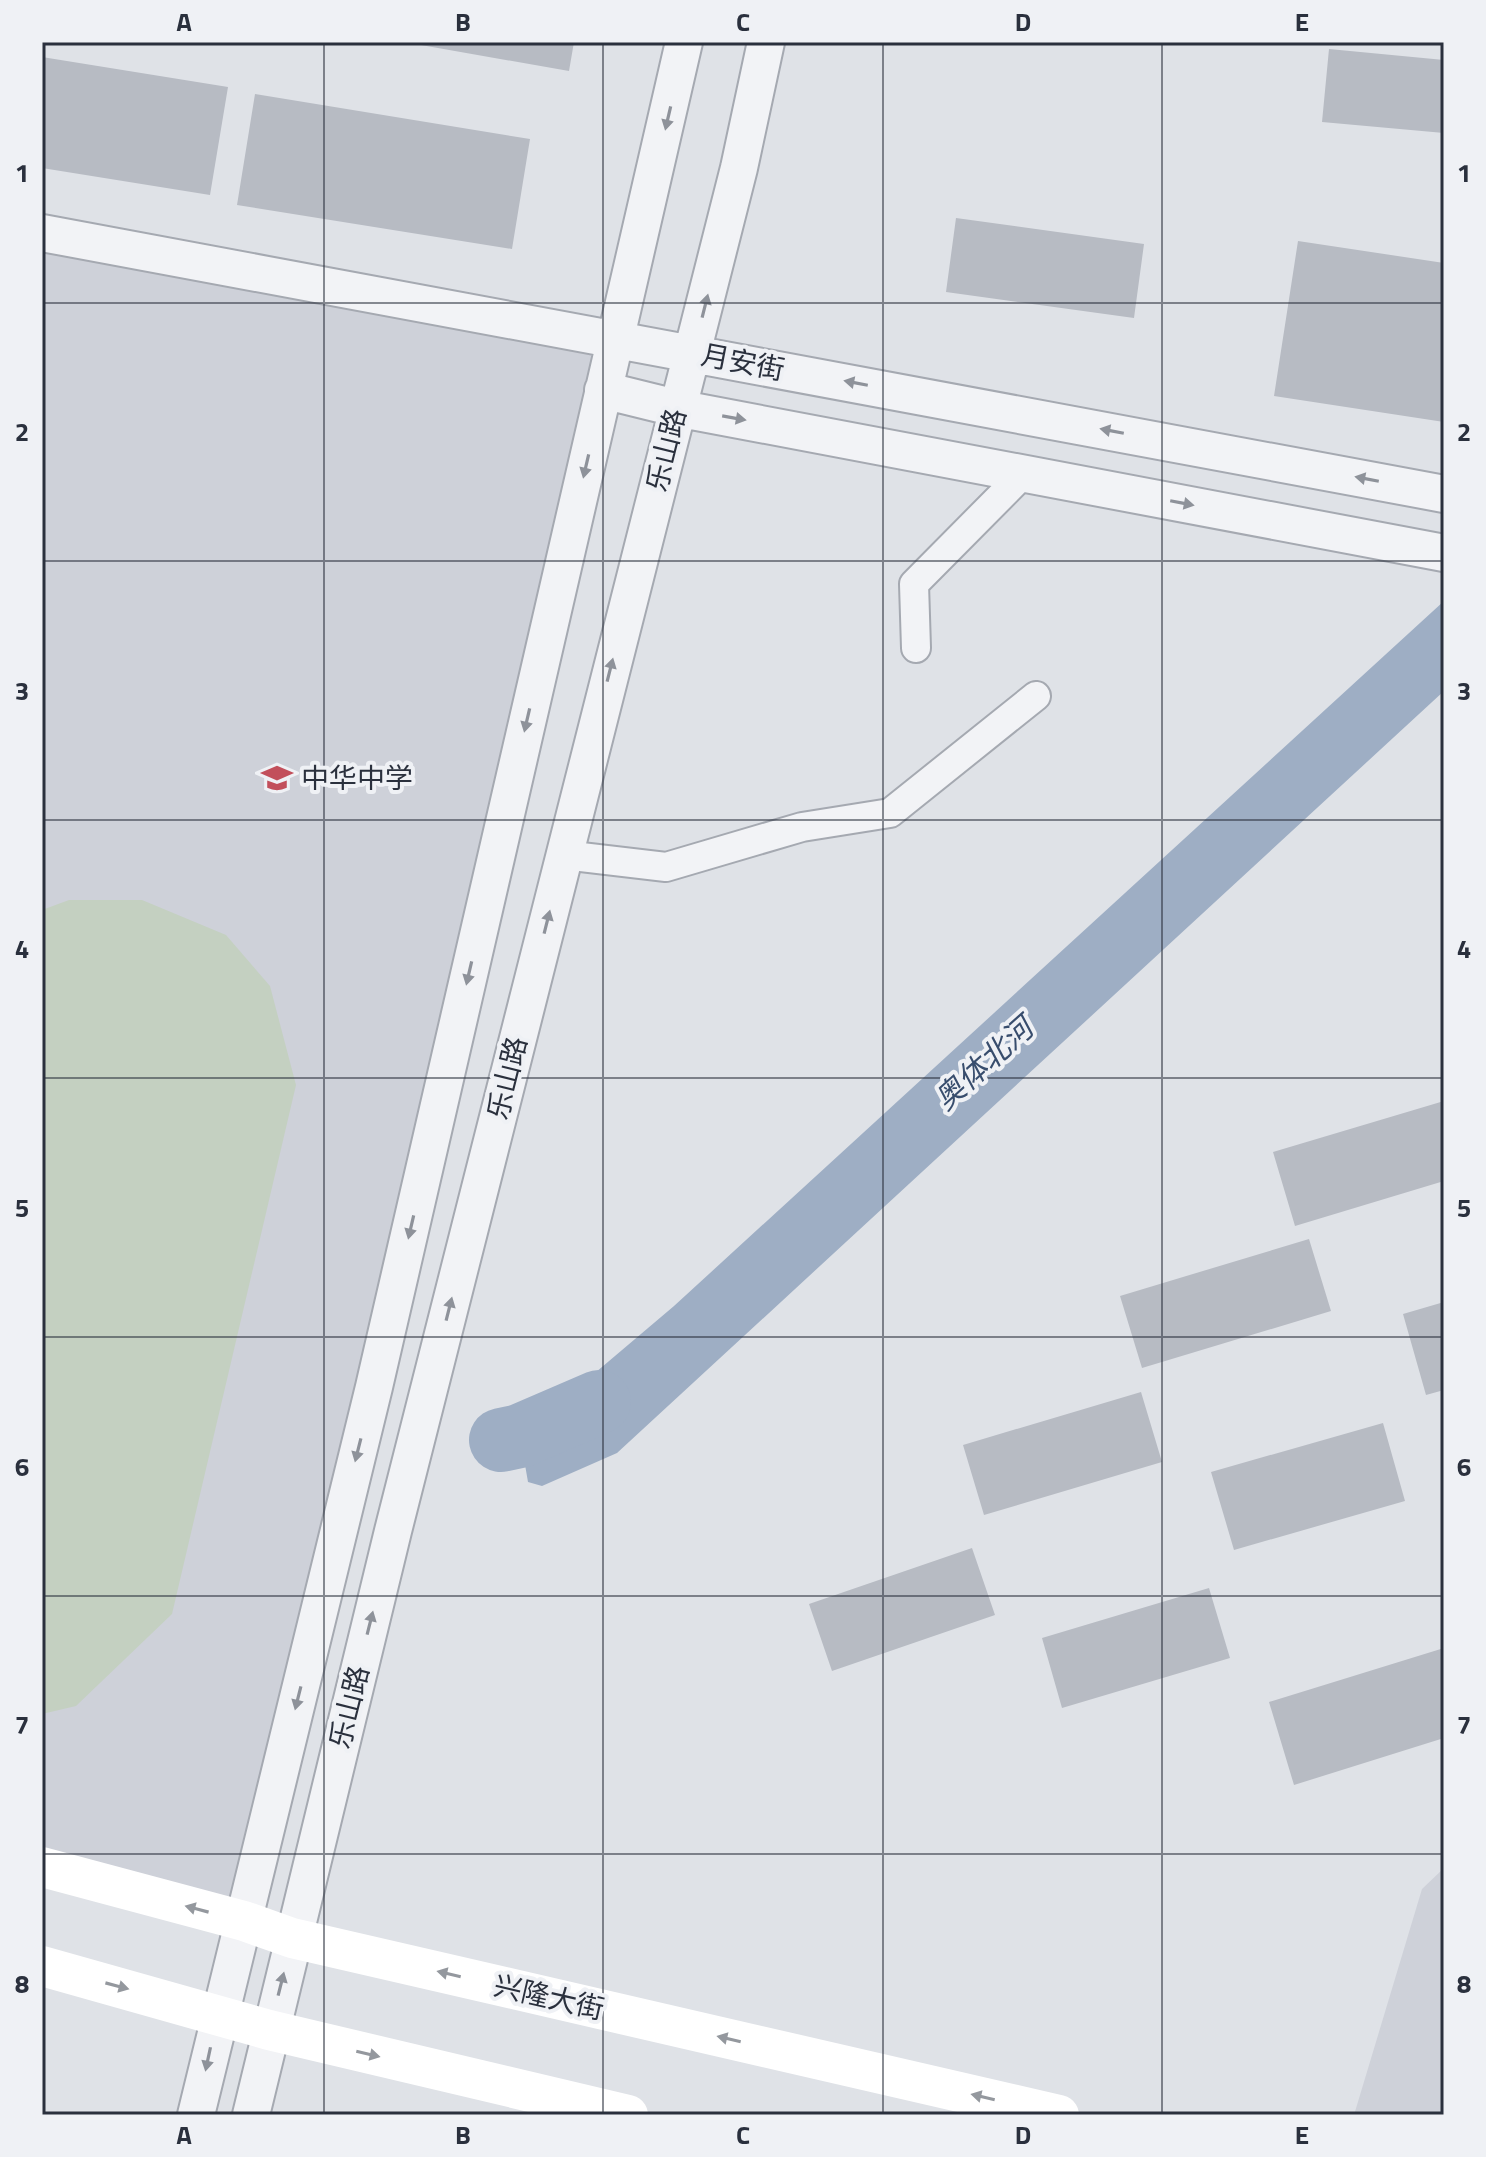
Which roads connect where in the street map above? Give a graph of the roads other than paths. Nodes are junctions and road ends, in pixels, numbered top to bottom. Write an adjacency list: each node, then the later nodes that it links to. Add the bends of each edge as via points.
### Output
1 (684, 42): 4 (street, 乐山路, one-way to 4)
2 (766, 42): 5 (street, 乐山路, one-way to 2)
3 (42, 233): 4 (street, 月安街)
4 (617, 341): 5 (street, 月安街); 6 (street, 乐山路)
5 (693, 352): 7 (street, 乐山路); 9 (street, 月安街, one-way to 5)
6 (603, 390): 7 (street); 15 (street, 乐山路, one-way to 15, via 374,1387)
7 (676, 408): 8 (street, one-way to 8); 13 (street, 乐山路, one-way to 7)
8 (1025, 472): 10 (street, one-way to 10); 11 (street, via 914,584)
9 (1444, 494)
10 (1434, 551)
11 (916, 648)
12 (1036, 696): 13 (street, via 890,813 802,827 666,867)
13 (564, 855): 16 (street, 乐山路, one-way to 13)
14 (42, 1867): 15 (main road, 兴隆大街, one-way to 14)
15 (244, 1921): 16 (main road, 兴隆大街); 18 (street, 乐山路)
16 (292, 1938): 19 (street, 乐山路, one-way to 16); 23 (main road, 兴隆大街, one-way to 16)
17 (42, 1966): 18 (main road, one-way to 18)
18 (218, 2014): 19 (main road); 20 (street, 乐山路, one-way to 20)
19 (269, 2030): 21 (street, 乐山路); 22 (main road, one-way to 22)
20 (196, 2115)
21 (251, 2115)
22 (628, 2115)
23 (1059, 2115)

